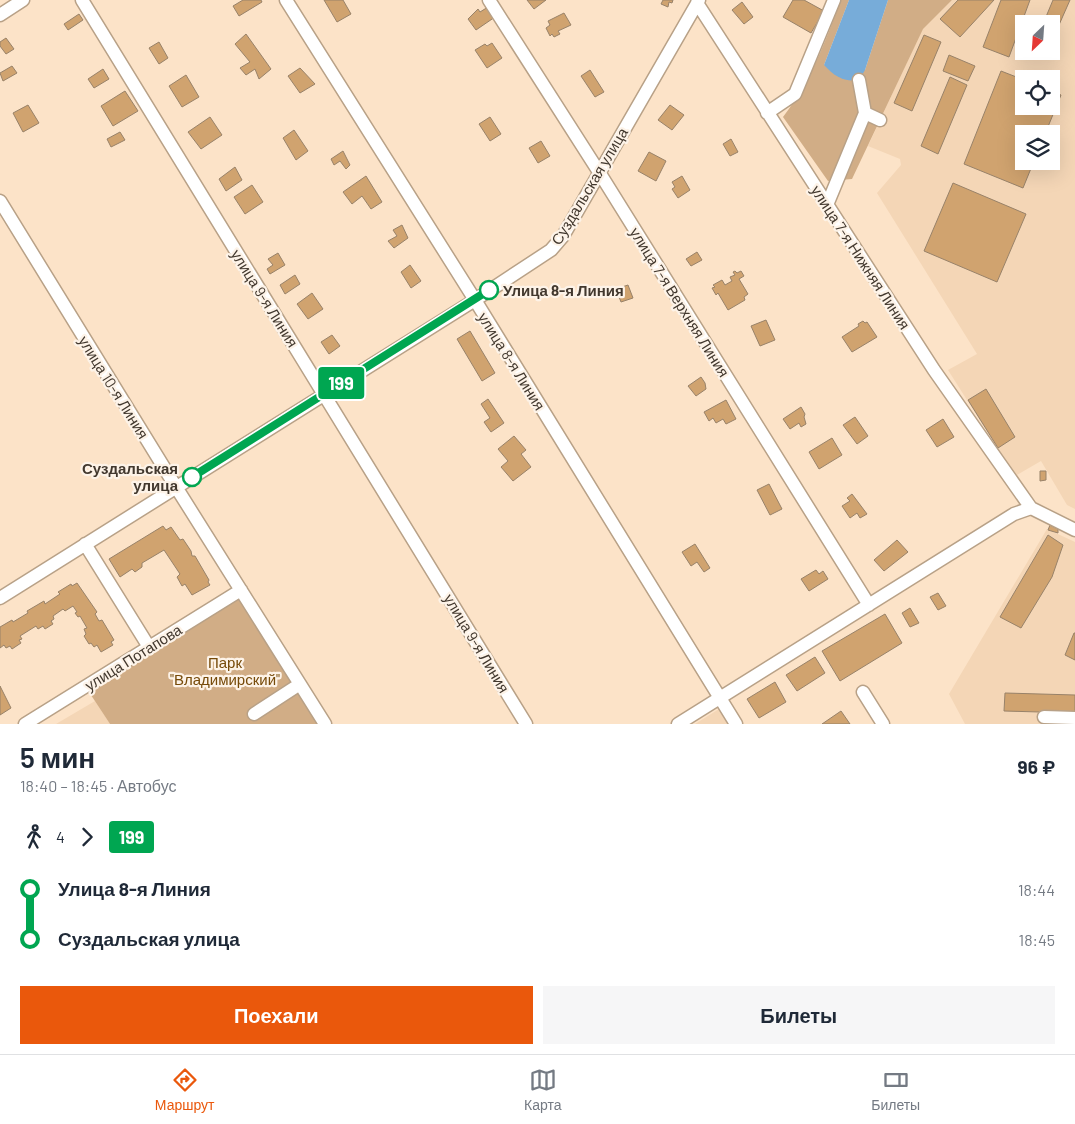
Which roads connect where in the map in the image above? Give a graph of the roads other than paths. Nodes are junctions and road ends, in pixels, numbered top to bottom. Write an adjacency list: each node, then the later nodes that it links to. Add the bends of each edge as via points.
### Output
1 (23, 0): 7 (street)
2 (82, 0): 16 (street, улица 9-я Линия)
3 (286, 0): 15 (street, улица 8-я Линия)
4 (489, 0): 12 (street, улица 7-я Верхняя Линия)
5 (834, 0): 9 (street, via 795,94 787,93)
6 (698, 2): 9 (street, улица 7-я Нижняя Линия); 12 (street, Суздальская улица)
7 (0, 15)
8 (860, 80): 10 (street)
9 (768, 113): 14 (street, улица 7-я Нижняя Линия)
10 (865, 113): 11 (street); 14 (street)
11 (880, 120)
12 (599, 172): 15 (street, Суздальская улица, via 563,236 551,250); 23 (street, улица 7-я Верхняя Линия)
13 (0, 201): 17 (street, улица 10-я Линия)
14 (827, 205): 18 (street, улица 7-я Нижняя Линия, via 934,370)
15 (475, 300): 16 (street, Суздальская улица); 27 (street, улица 8-я Линия)
16 (324, 394): 17 (street, Суздальская улица); 33 (street, улица 9-я Линия)
17 (176, 488): 20 (street, Суздальская улица); 21 (street, улица 10-я Линия)
18 (1031, 508): 19 (street); 23 (street, via 1014,514 887,600)
19 (1073, 533)
20 (85, 544): 22 (street, Суздальская улица); 24 (street)
21 (241, 590): 24 (street, улица Потапова); 25 (street, улица 10-я Линия)
22 (0, 598)
23 (869, 605): 27 (street)
24 (149, 647): 31 (street, улица Потапова)
25 (300, 684): 28 (street); 32 (street, улица 10-я Линия)
26 (863, 692): 36 (street)
27 (720, 698): 34 (street); 35 (street, улица 8-я Линия)
28 (254, 714)
29 (1044, 717): 30 (street)
30 (1075, 718)
31 (25, 724)
32 (326, 724)
33 (526, 724)
34 (678, 724)
35 (736, 724)
36 (883, 724)

